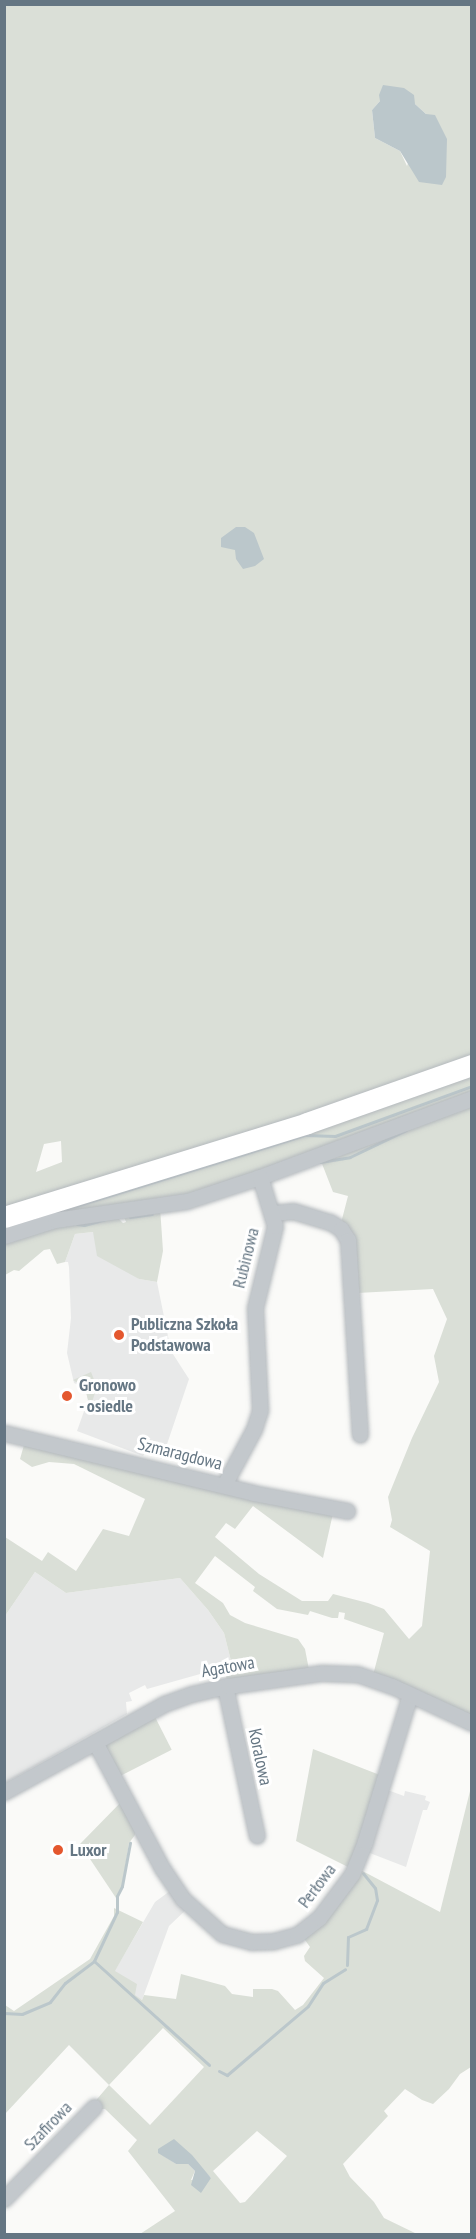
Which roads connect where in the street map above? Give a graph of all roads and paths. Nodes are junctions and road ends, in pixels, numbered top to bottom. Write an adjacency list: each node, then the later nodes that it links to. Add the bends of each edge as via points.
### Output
1 (471, 1065): 5 (highway, via 307,1123)
2 (471, 1098): 3 (street)
3 (260, 1177): 4 (street, Rubinowa); 6 (street, via 188,1201 55,1220)
4 (273, 1213): 8 (street, via 296,1211 334,1224 346,1236); 9 (street, Rubinowa, via 275,1226 255,1308 260,1410)
5 (4, 1218)
6 (4, 1236)
7 (4, 1433): 9 (street, Szmaragdowa)
8 (360, 1435)
9 (224, 1485): 10 (street, Szmaragdowa)
10 (346, 1511)
11 (225, 1686): 12 (street, Agatowa, via 338,1672 372,1679); 14 (street, Agatowa, via 164,1704); 16 (street, Koralowa)
12 (410, 1695): 13 (street, Agatowa); 14 (street, Perłowa, via 352,1874 319,1918 297,1935 274,1941 251,1942 222,1934 183,1899 162,1868)
13 (471, 1723)
14 (95, 1743): 15 (street, Agatowa)
15 (4, 1792)
16 (257, 1836)
17 (94, 2107): 18 (street, Szafirowa)
18 (4, 2199)

